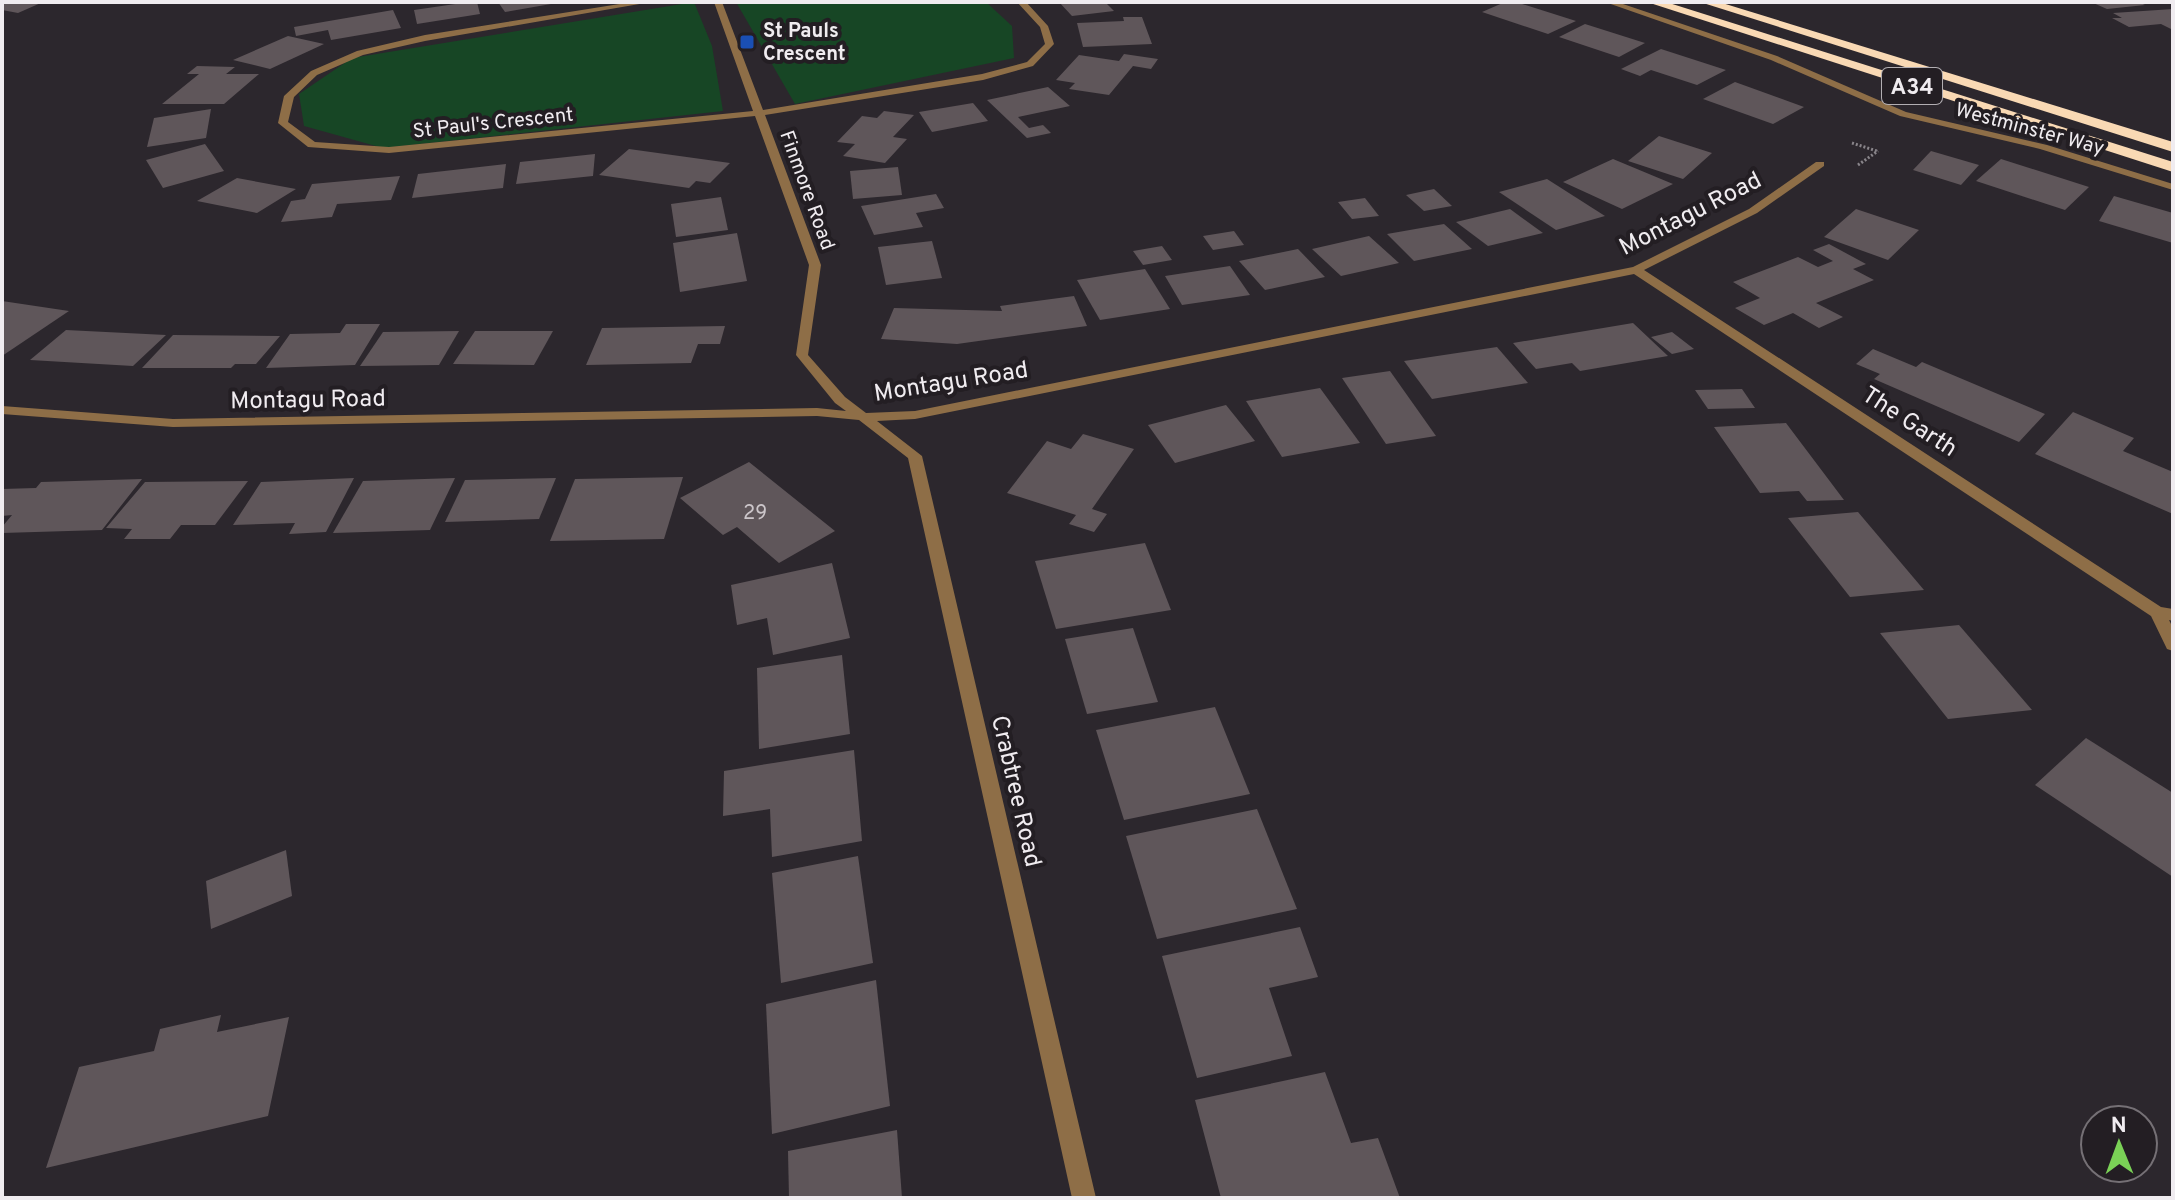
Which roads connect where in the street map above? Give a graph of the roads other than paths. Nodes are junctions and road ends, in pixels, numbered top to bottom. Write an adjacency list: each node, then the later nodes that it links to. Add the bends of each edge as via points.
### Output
1 (647, 2): 7 (street, St Paul's Crescent, via 360,53 314,73 289,96 283,123 312,145 389,150)
2 (718, 2): 7 (street, Finmore Road)
3 (1021, 2): 7 (street, St Paul's Crescent, via 1044,26 1050,44 1030,64 983,77)
4 (1609, 2): 11 (street, Westminster Way, via 1774,58 1903,114 2043,147)
5 (1653, 2): 10 (highway, A34)
6 (1706, 2): 8 (highway, A34)
7 (761, 113): 14 (street, Finmore Road, via 815,265 802,355 840,400)
8 (2173, 147)
9 (1820, 164): 12 (street, Montagu Road, via 1753,211)
10 (2173, 167)
11 (2173, 187)
12 (1636, 270): 14 (street, Montagu Road, via 915,415); 15 (street, The Garth)
13 (2, 410): 14 (street, Montagu Road, via 173,423 817,412)
14 (866, 417): 17 (street, Crabtree Road, via 915,456 923,484)
15 (2165, 613): 16 (street, The Garth)
16 (2173, 645)
17 (1084, 1198)

